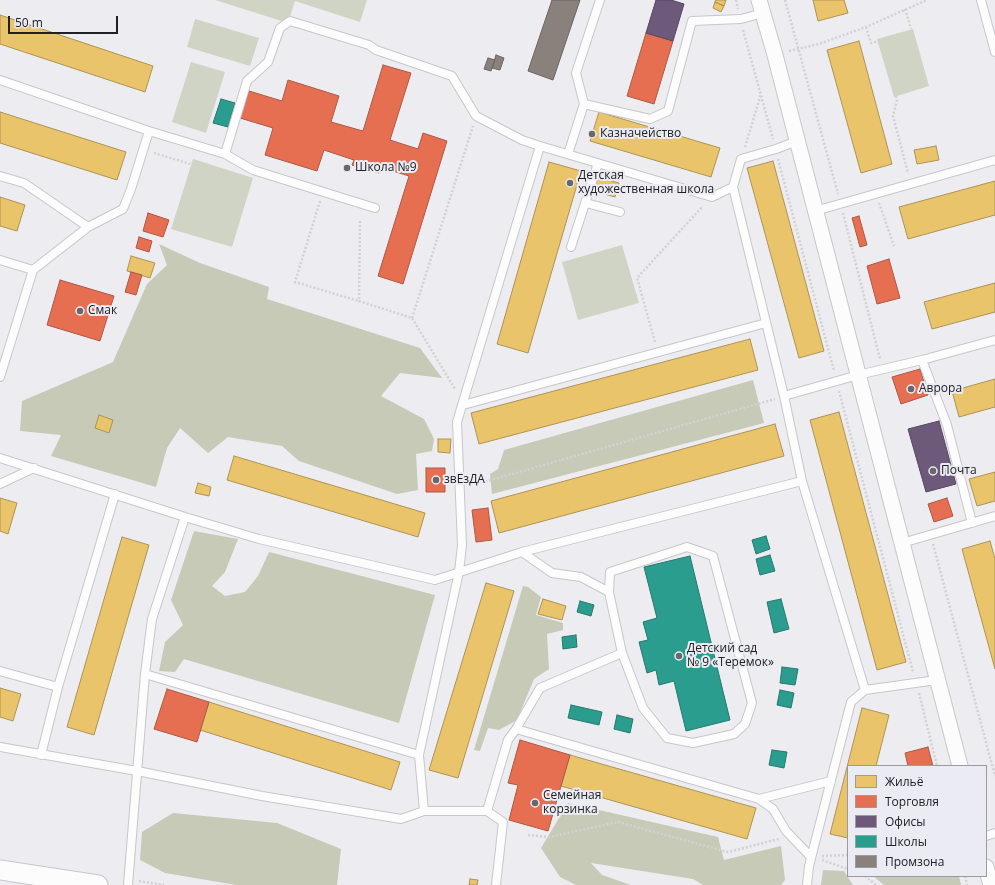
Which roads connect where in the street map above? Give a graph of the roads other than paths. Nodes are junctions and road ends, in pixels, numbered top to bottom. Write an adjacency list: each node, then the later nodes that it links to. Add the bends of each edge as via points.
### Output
1 (600, 0): 6 (lane, via 576,73)
2 (981, 0): 4 (lane)
3 (761, 7): 6 (lane, via 741,19 692,21 668,111 650,119); 8 (street)
4 (995, 52)
5 (0, 80): 7 (lane)
6 (584, 104): 11 (lane)
7 (149, 131): 10 (lane); 20 (lane, via 123,209)
8 (797, 141): 15 (lane, via 741,159); 18 (street)
9 (540, 146): 10 (lane, via 522,140 476,116 452,76 376,50 369,45 290,21 280,28 268,62 247,81); 11 (lane); 30 (lane)
10 (225, 154): 17 (lane, via 253,170)
11 (568, 154): 13 (lane)
12 (995, 160): 18 (lane)
13 (598, 163): 15 (lane, via 712,197); 16 (lane)
14 (0, 176): 20 (lane, via 24,183)
15 (734, 187): 24 (lane)
16 (586, 203): 19 (lane); 21 (lane)
17 (375, 208)
18 (815, 211): 27 (street)
19 (620, 212)
20 (88, 227): 23 (lane)
21 (571, 247)
22 (0, 260): 23 (lane)
23 (33, 270): 28 (lane)
24 (766, 323): 29 (lane); 30 (lane)
25 (995, 340): 26 (lane)
26 (922, 360): 27 (lane); 38 (lane, via 947,425)
27 (858, 375): 29 (lane); 39 (street)
28 (0, 377)
29 (784, 396): 33 (lane)
30 (463, 405): 41 (lane, via 457,422 462,545)
31 (0, 458): 32 (lane)
32 (34, 468): 34 (lane); 35 (lane)
33 (802, 481): 40 (lane); 48 (lane)
34 (0, 484)
35 (115, 494): 37 (lane); 47 (lane)
36 (995, 516): 38 (lane)
37 (185, 517): 41 (lane, via 259,539 435,580); 45 (lane, via 152,619)
38 (972, 523): 39 (lane)
39 (902, 542): 46 (street)
40 (522, 552): 41 (lane); 42 (lane, via 552,573 582,577)
41 (459, 572): 52 (lane)
42 (609, 592): 43 (lane); 43 (lane, via 610,572 687,547 713,556 752,703 745,724 734,734 692,743 667,738 643,708)
43 (622, 653): 49 (lane, via 540,688)
44 (0, 671): 47 (lane)
45 (145, 674): 52 (lane); 54 (lane)
46 (937, 680): 48 (lane); 53 (street)
47 (58, 687): 51 (lane)
48 (865, 690): 55 (lane, via 852,702)
49 (516, 730): 56 (lane); 58 (lane, via 508,740)
50 (0, 747): 51 (lane)
51 (42, 755): 54 (lane)
52 (419, 755): 57 (lane)
53 (960, 765)
54 (137, 771): 57 (lane, via 262,796 401,819); 63 (lane)
55 (831, 781): 56 (lane); 59 (lane)
56 (759, 799): 59 (lane, via 773,809 786,831)
57 (424, 811): 58 (lane)
58 (487, 811): 64 (lane, via 503,822)
59 (811, 856): 65 (lane)
60 (0, 870): 62 (street)
61 (987, 871): 66 (street)
62 (98, 885)
63 (128, 885)
64 (496, 885)
65 (807, 885)
66 (991, 885)

